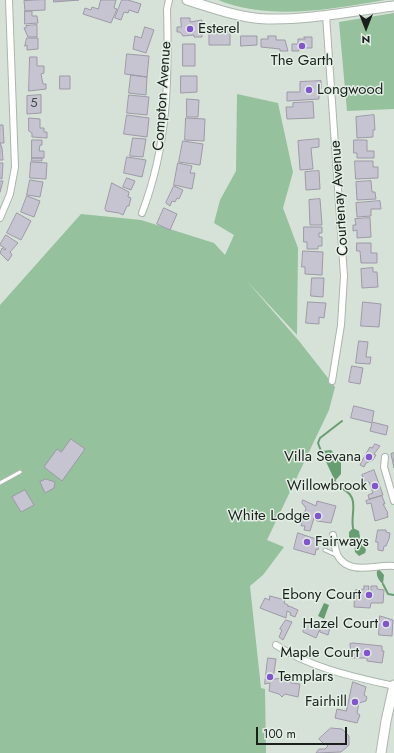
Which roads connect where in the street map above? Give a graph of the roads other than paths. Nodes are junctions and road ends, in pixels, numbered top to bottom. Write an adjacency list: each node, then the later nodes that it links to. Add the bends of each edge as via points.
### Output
1 (9, 0): 8 (street, via 15,167 10,194)
2 (169, 0): 7 (street, Compton Avenue, via 164,132 154,180)
3 (187, 0): 4 (main road)
4 (199, 2): 6 (main road, via 238,16 266,19)
5 (394, 6): 6 (main road)
6 (326, 15): 9 (street, Courtenay Avenue, via 344,276 341,325)
7 (142, 213)
8 (0, 218)
9 (332, 382)
10 (385, 457): 12 (street)
11 (377, 464): 12 (street)
12 (384, 467): 15 (street)
13 (20, 472): 14 (lane)
14 (0, 483)
15 (394, 501)
16 (333, 535): 18 (street)
17 (325, 550): 18 (lane)
18 (338, 556): 19 (street, via 346,564 362,568)
19 (394, 566)
20 (276, 645): 21 (street, via 312,662 361,678)
21 (394, 685): 22 (main road)
22 (381, 753)

